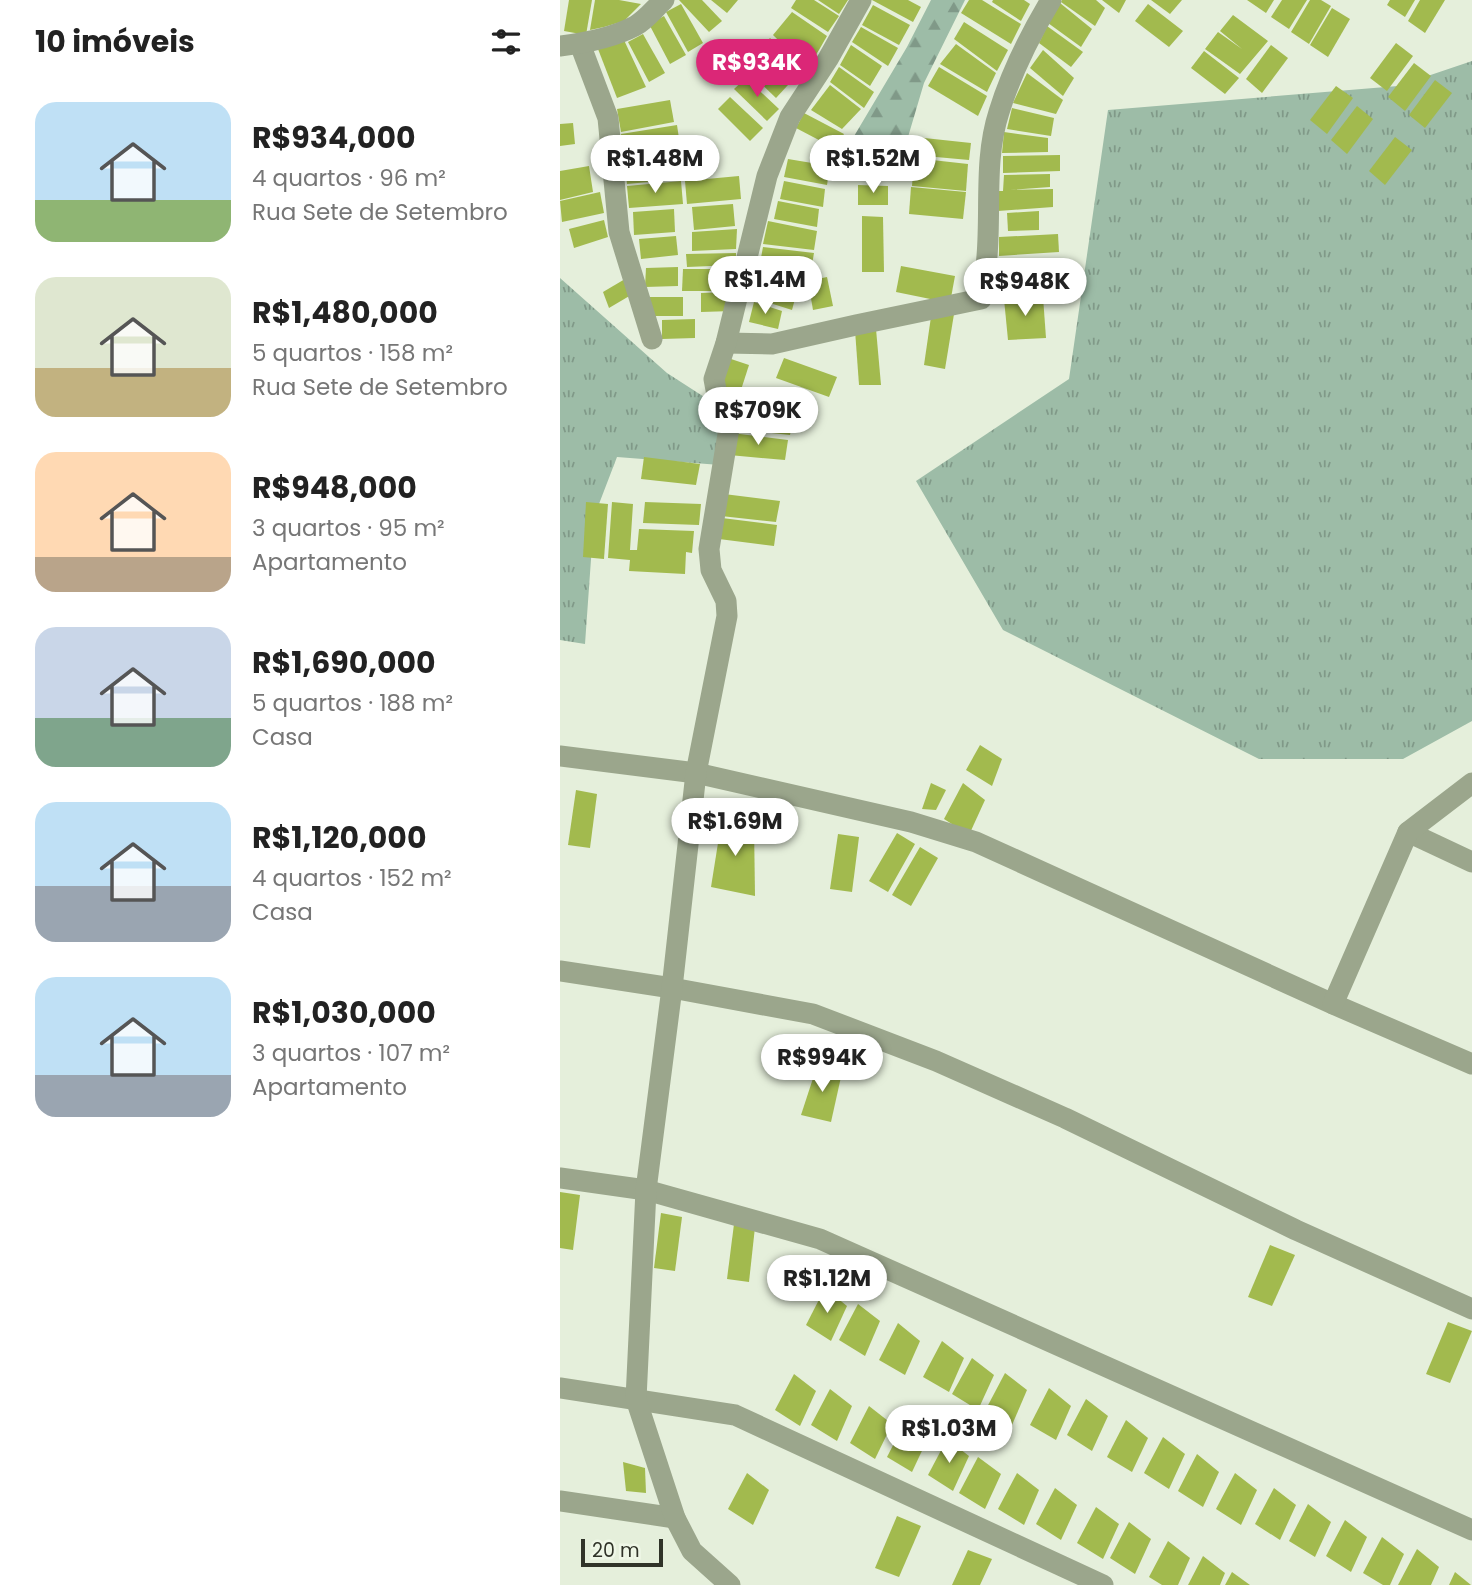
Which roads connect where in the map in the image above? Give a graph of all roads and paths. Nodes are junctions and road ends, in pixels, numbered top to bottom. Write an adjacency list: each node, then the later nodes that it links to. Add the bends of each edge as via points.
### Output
1 (664, 0): 4 (street, via 637,25)
2 (861, 0): 6 (street, via 790,117 767,176)
3 (1051, 0): 6 (street, via 998,113 981,299 772,344)
4 (570, 45): 5 (street, via 608,118 619,232)
5 (652, 338)
6 (726, 344): 8 (street, via 714,386 731,416 709,549 711,570 726,601 727,616)
7 (560, 755): 8 (street)
8 (696, 773): 13 (street); 14 (street, via 911,822 976,842)
9 (1472, 783): 10 (street)
10 (1408, 832): 11 (street); 14 (street)
11 (1472, 862)
12 (560, 971): 13 (street)
13 (672, 988): 17 (street); 18 (street, via 813,1014 925,1056)
14 (1333, 1004): 15 (street)
15 (1472, 1064)
16 (560, 1178): 17 (street)
17 (646, 1190): 20 (street); 23 (street, via 820,1239)
18 (1472, 1309)
19 (560, 1388): 20 (street)
20 (636, 1399): 22 (street); 25 (street, via 735,1415)
21 (560, 1501): 22 (street)
22 (675, 1518): 24 (street, via 692,1550)
23 (1472, 1530)
24 (730, 1585)
25 (1103, 1585)

